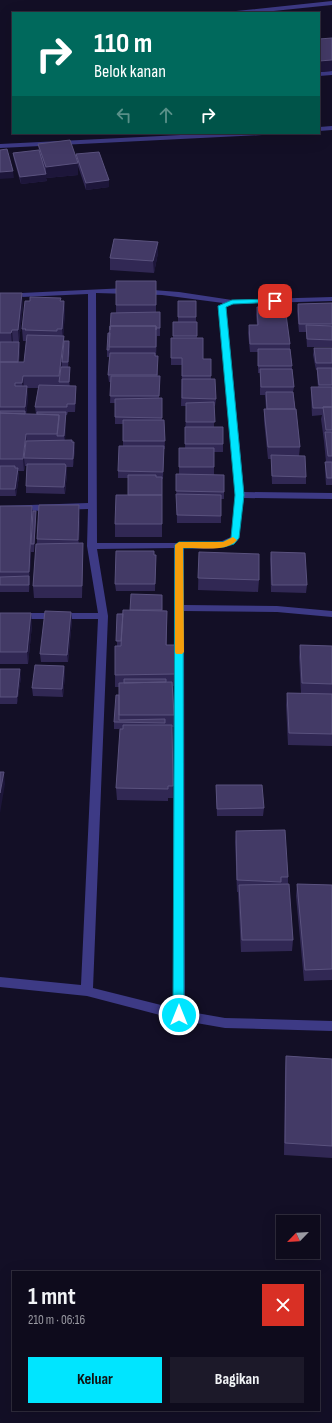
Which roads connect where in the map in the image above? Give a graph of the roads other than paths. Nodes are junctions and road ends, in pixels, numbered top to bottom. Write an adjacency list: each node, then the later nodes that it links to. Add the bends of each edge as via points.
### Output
1 (332, 4): 2 (street)
2 (247, 12)
3 (332, 73): 4 (street)
4 (320, 74)
5 (332, 128): 6 (street)
6 (320, 129)
7 (229, 134): 8 (street)
8 (196, 135): 9 (street)
9 (0, 146)
10 (92, 291): 11 (street); 13 (street, via 156,291); 16 (street)
11 (0, 296)
12 (332, 299): 13 (street)
13 (232, 302): 14 (street, via 222,306)
14 (240, 495): 15 (street); 18 (street, via 235,538 231,542 224,545)
15 (332, 496)
16 (92, 506): 17 (street); 19 (street)
17 (0, 509)
18 (179, 545): 19 (street); 20 (street)
19 (92, 546): 23 (street)
20 (179, 608): 21 (street, via 278,609); 26 (street)
21 (332, 614)
22 (0, 616): 23 (street)
23 (103, 616): 25 (street)
24 (0, 982): 25 (street)
25 (87, 991): 26 (street)
26 (179, 1015): 27 (street, via 225,1023)
27 (332, 1026)

